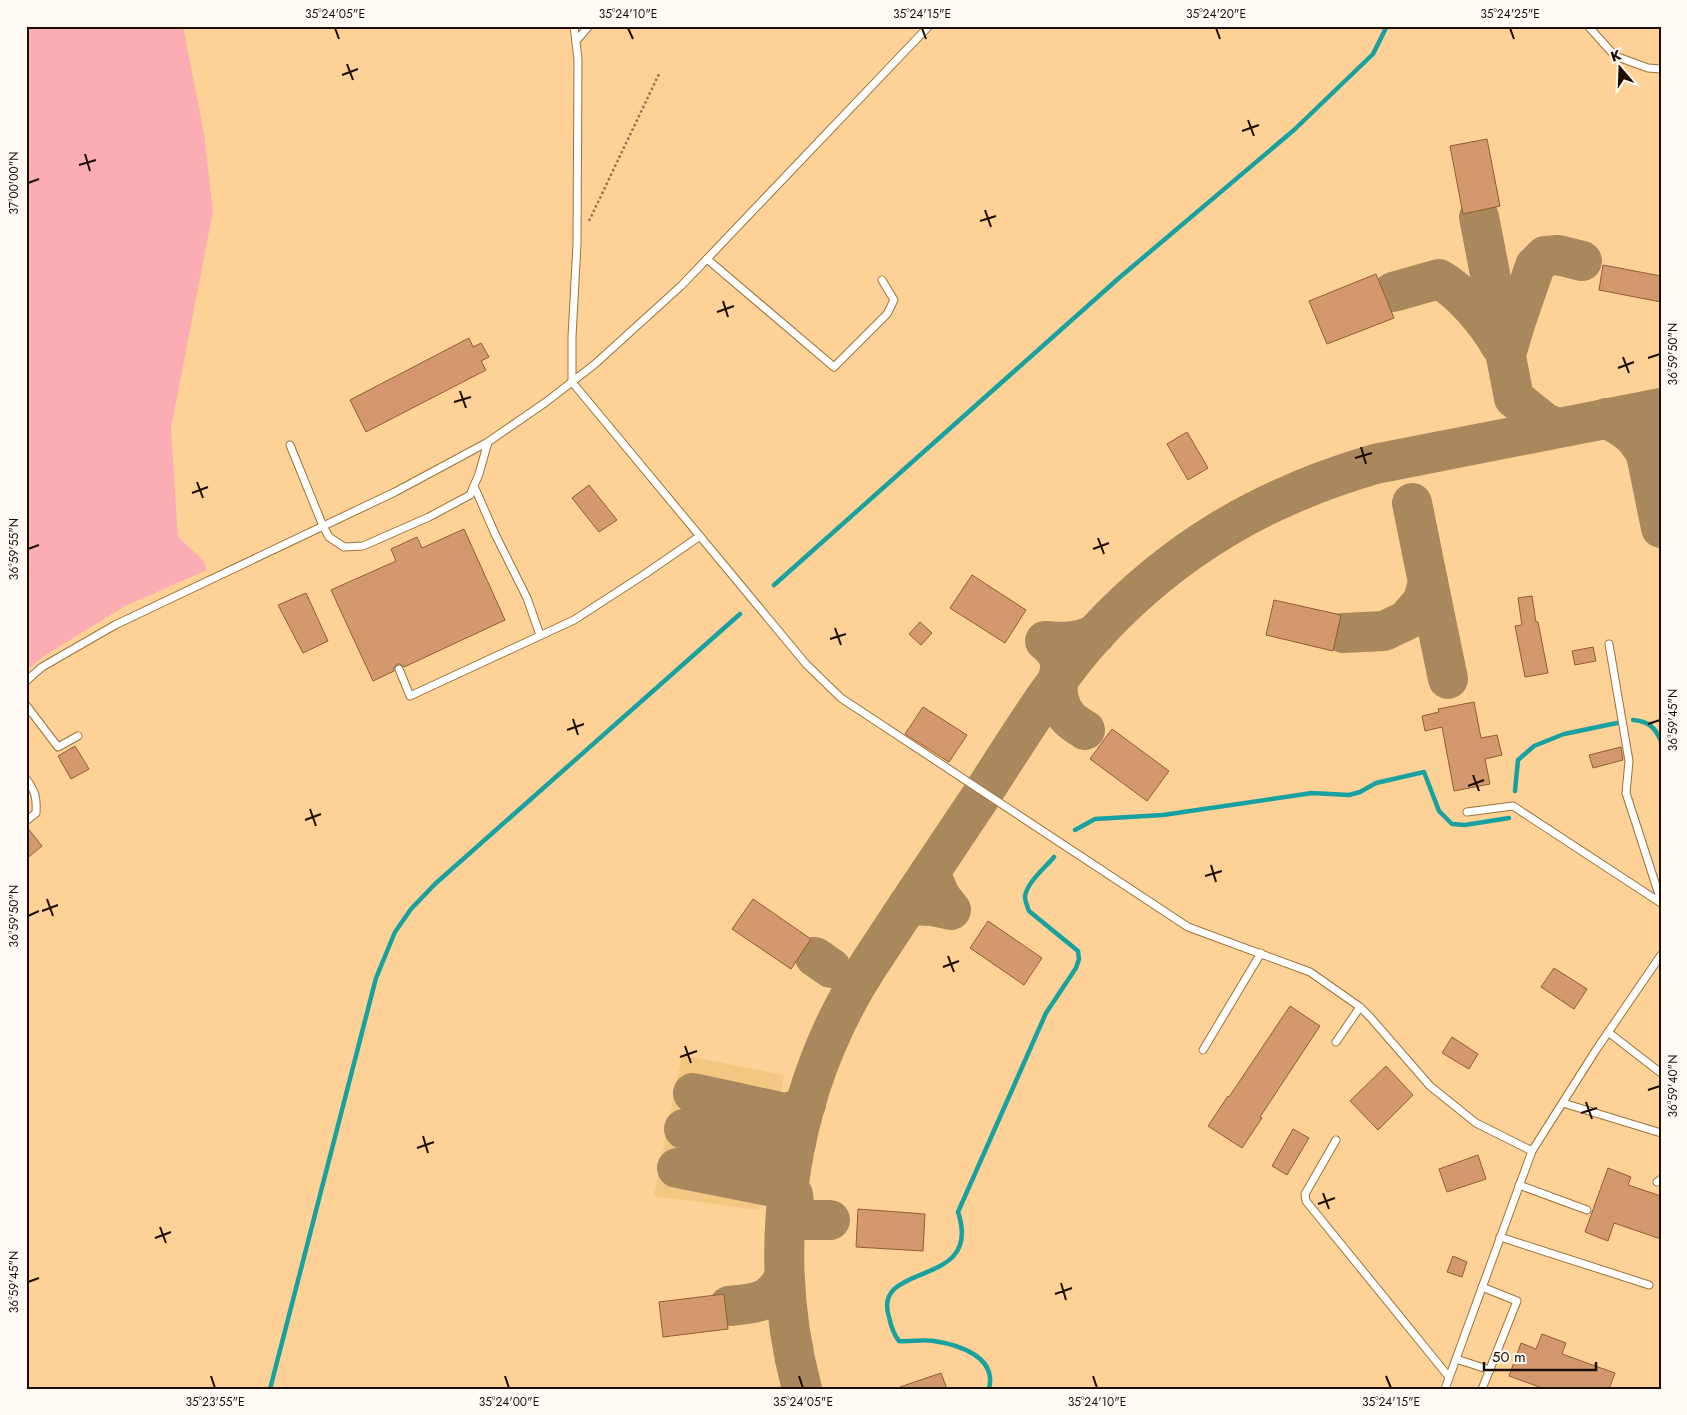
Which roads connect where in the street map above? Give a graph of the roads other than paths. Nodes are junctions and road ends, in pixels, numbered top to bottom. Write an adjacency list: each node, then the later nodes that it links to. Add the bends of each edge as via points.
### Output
1 (574, 26): 5 (lane)
2 (589, 26): 5 (lane)
3 (929, 26): 7 (lane)
4 (1588, 26): 6 (lane, via 1615,56 1648,68)
5 (576, 41): 9 (lane, via 577,244)
6 (1661, 69)
7 (707, 259): 8 (lane, via 834,367 887,314 894,300); 9 (lane)
8 (882, 280)
9 (572, 382): 10 (lane); 14 (lane)
10 (488, 442): 12 (lane); 13 (lane)
11 (290, 445): 13 (lane)
12 (474, 486): 13 (lane, via 470,495 363,546 344,547 330,537); 15 (lane, via 527,598)
13 (323, 526): 18 (lane, via 114,625 42,667)
14 (700, 536): 15 (lane, via 574,620); 25 (lane, via 806,664 841,698 1188,927)
15 (540, 635): 17 (lane, via 410,696)
16 (1609, 644): 24 (lane, via 1629,762 1626,793)
17 (399, 669)
18 (26, 681)
19 (26, 705): 20 (lane, via 58,747)
20 (78, 736)
21 (26, 779): 23 (lane, via 37,798 36,813)
22 (1467, 812): 24 (lane, via 1513,806)
23 (26, 821)
24 (1661, 902)
25 (1261, 953): 27 (lane, via 1310,972); 30 (lane)
26 (1661, 956): 28 (lane)
27 (1360, 1007): 29 (lane); 35 (lane, via 1430,1086 1476,1123)
28 (1608, 1032): 31 (lane); 32 (lane)
29 (1336, 1042)
30 (1203, 1050)
31 (1661, 1073)
32 (1563, 1103): 33 (lane); 35 (lane)
33 (1661, 1133)
34 (1336, 1140): 43 (lane, via 1305,1194 1306,1202)
35 (1532, 1152): 36 (lane)
36 (1519, 1185): 37 (lane); 38 (lane)
37 (1587, 1210)
38 (1500, 1236): 39 (lane); 40 (lane)
39 (1649, 1285)
40 (1482, 1287): 41 (lane); 42 (lane, via 1517,1301)
41 (1456, 1359): 42 (lane); 43 (lane)
42 (1490, 1370): 45 (lane)
43 (1449, 1377): 44 (lane)
44 (1445, 1389)
45 (1482, 1389)

